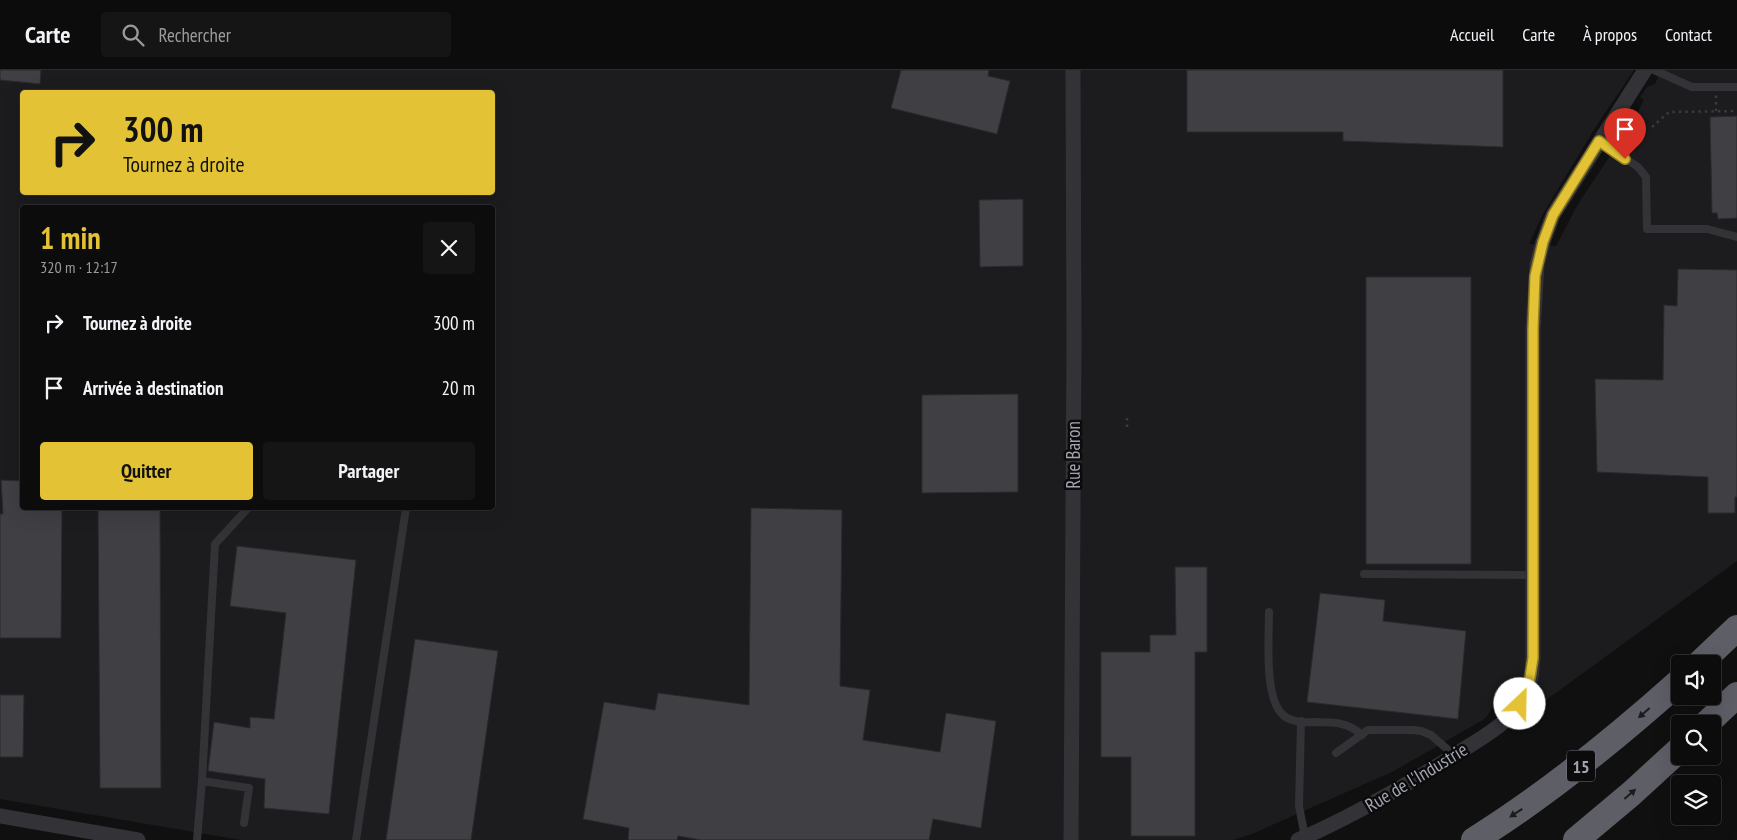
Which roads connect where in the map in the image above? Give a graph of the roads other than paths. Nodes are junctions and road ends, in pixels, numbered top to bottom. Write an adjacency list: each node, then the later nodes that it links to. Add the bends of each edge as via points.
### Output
1 (1073, 70): 29 (street, Rue Baron)
2 (1646, 70): 5 (street)
3 (1654, 70): 4 (lane, via 1692,87)
4 (1737, 87)
5 (1599, 141): 6 (lane, via 1646,176 1647,229 1707,229); 10 (street, via 1553,215 1535,276)
6 (1737, 237)
7 (246, 510): 22 (lane, via 215,544)
8 (406, 510): 28 (lane)
9 (1364, 574): 10 (lane)
10 (1533, 575): 20 (street, Rue de l'Industrie, via 1533,658 1524,698 1496,728)
11 (1269, 612): 17 (lane, via 1270,685 1282,714)
12 (1737, 628): 13 (highway)
13 (1708, 655)
14 (1671, 689): 30 (highway, 15, one-way to 30, via 1586,762)
15 (1737, 694): 16 (highway)
16 (1715, 715)
17 (1301, 721): 18 (lane, via 1346,725); 25 (lane)
18 (1362, 735): 19 (lane); 20 (lane, via 1368,730 1421,731 1437,739)
19 (1336, 753)
20 (1454, 755): 25 (street, Rue de l'Industrie, via 1362,809)
21 (1671, 757): 31 (highway, one-way to 21)
22 (202, 781): 24 (lane, via 249,788); 27 (lane)
23 (0, 816): 26 (street)
24 (244, 823)
25 (1301, 838)
26 (138, 840)
27 (196, 840)
28 (356, 840)
29 (1071, 840)
30 (1474, 840)
31 (1576, 840)

